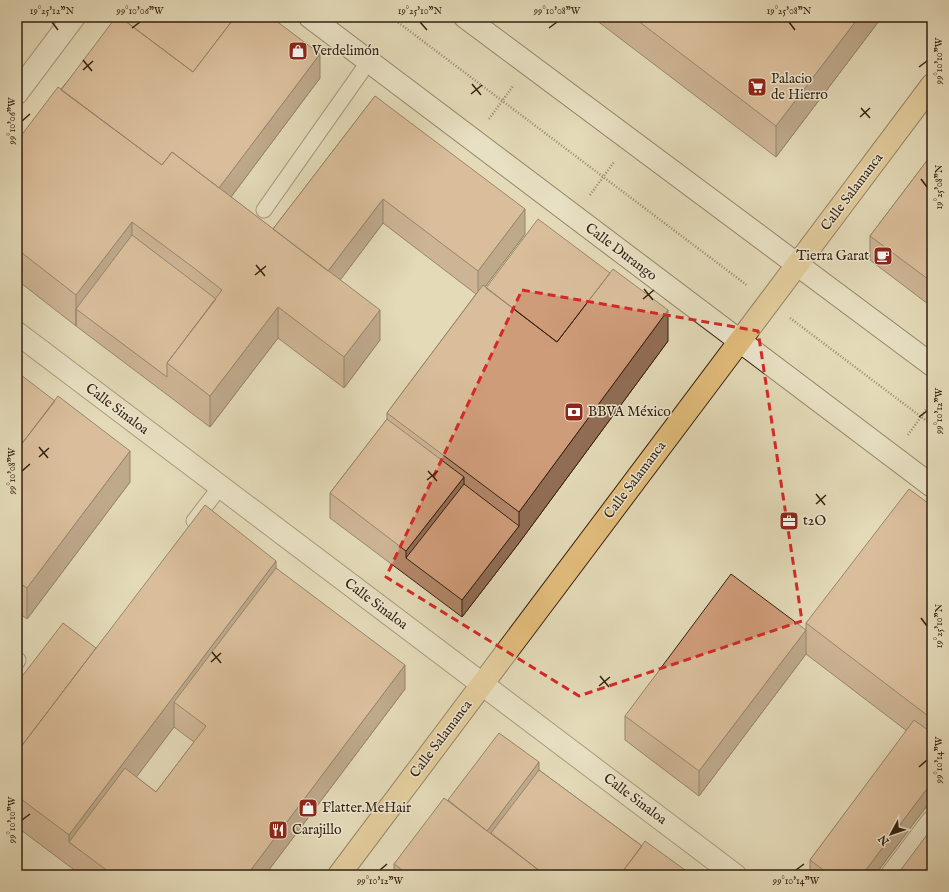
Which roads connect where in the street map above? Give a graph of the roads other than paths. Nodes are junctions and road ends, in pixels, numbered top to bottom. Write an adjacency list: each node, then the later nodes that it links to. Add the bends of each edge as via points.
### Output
1 (74, 17): 6 (main road)
2 (310, 17): 4 (main road, Calle Durango)
3 (465, 17): 8 (main road)
4 (369, 61): 7 (lane); 10 (main road, Calle Durango)
5 (932, 85): 8 (main road, Calle Salamanca)
6 (17, 93)
7 (264, 210)
8 (797, 265): 10 (main road, Calle Salamanca); 11 (main road)
9 (17, 333): 13 (main road, Calle Sinaloa)
10 (740, 341): 12 (main road, Calle Durango); 15 (main road, Calle Salamanca)
11 (932, 365)
12 (932, 486)
13 (220, 487): 14 (lane); 15 (main road, Calle Sinaloa)
14 (186, 531)
15 (482, 684): 17 (main road, Calle Salamanca); 18 (main road, Calle Sinaloa)
16 (932, 822): 19 (main road)
17 (339, 875)
18 (735, 875)
19 (892, 875)

